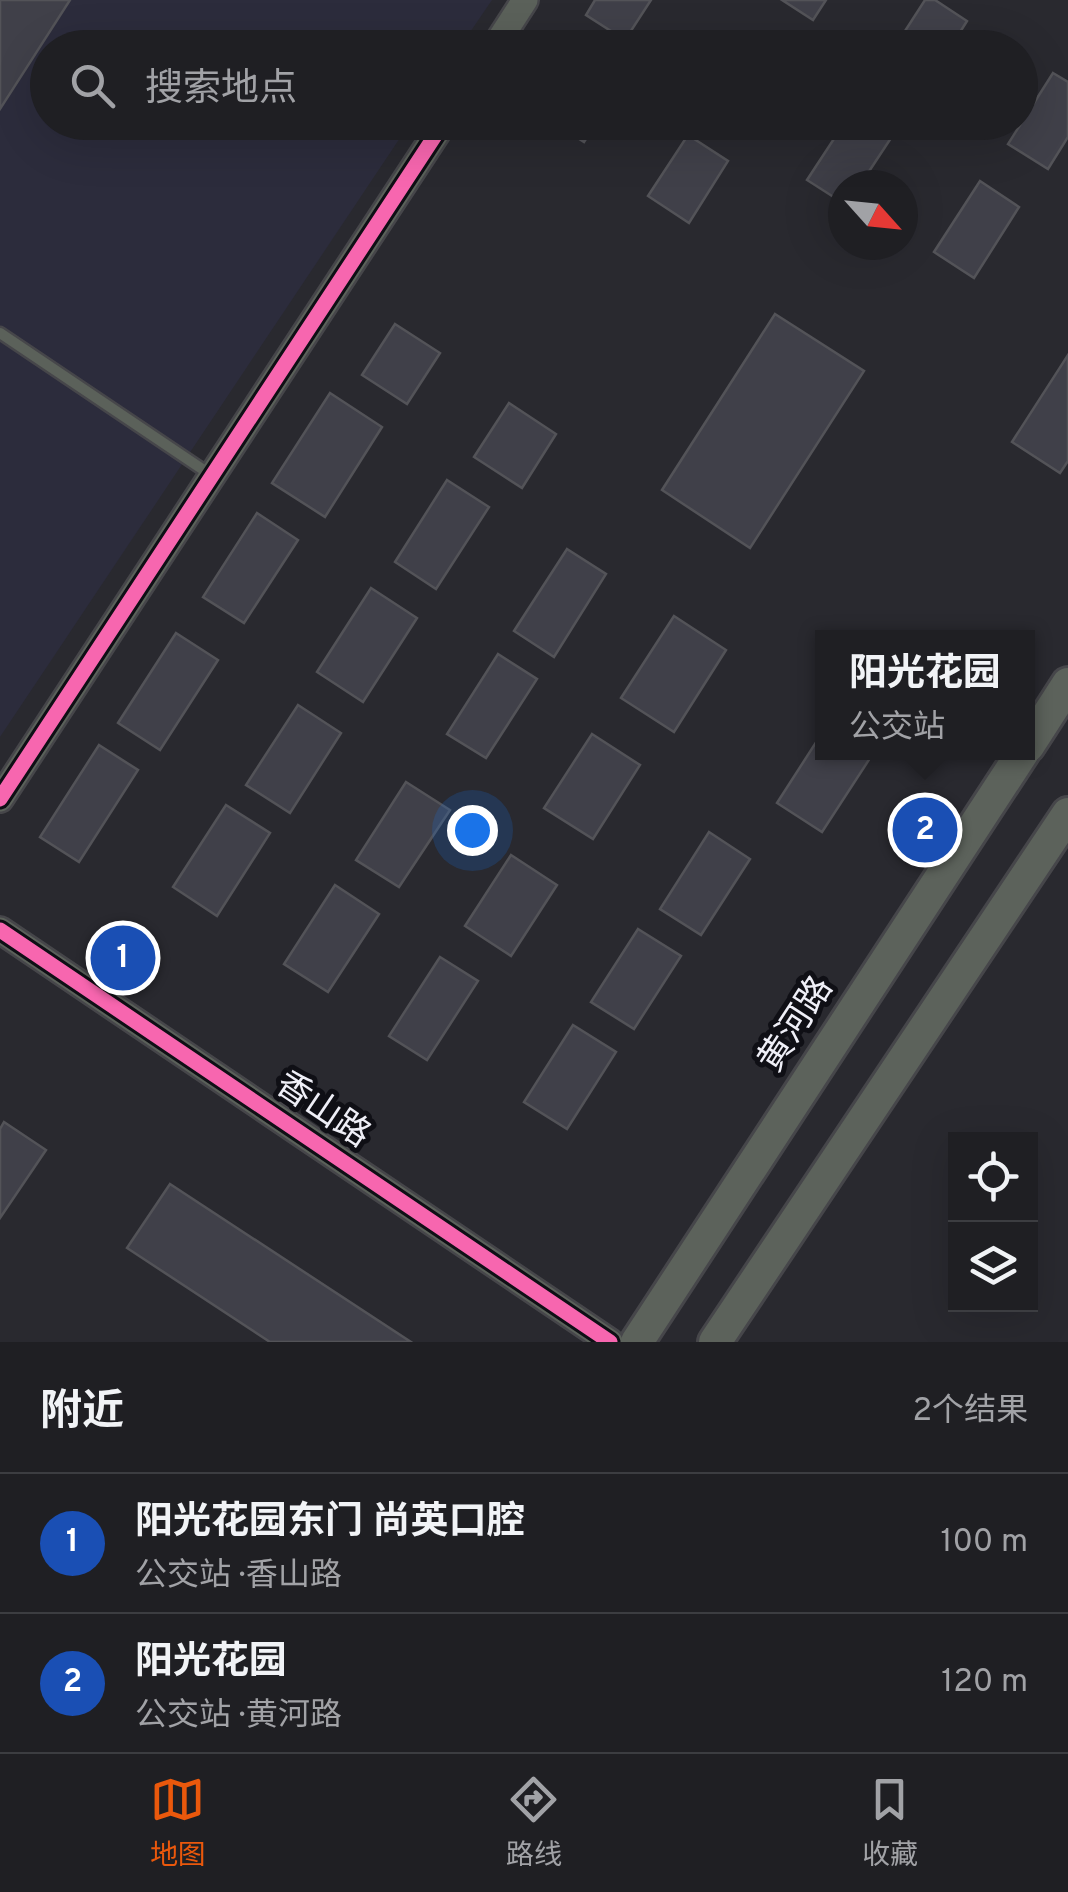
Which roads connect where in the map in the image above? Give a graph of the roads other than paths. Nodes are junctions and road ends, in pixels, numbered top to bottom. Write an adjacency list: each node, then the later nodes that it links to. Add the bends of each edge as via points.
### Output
1 (525, 0): 2 (street)
2 (506, 30)
3 (432, 140): 5 (street)
4 (0, 333): 5 (lane)
5 (212, 476): 9 (street)
6 (1068, 684): 7 (main road)
7 (1035, 735)
8 (1018, 760): 13 (main road, 黄河路)
9 (0, 798)
10 (1068, 814): 14 (main road)
11 (0, 930): 12 (street, 香山路)
12 (610, 1342)
13 (638, 1342)
14 (715, 1342)

